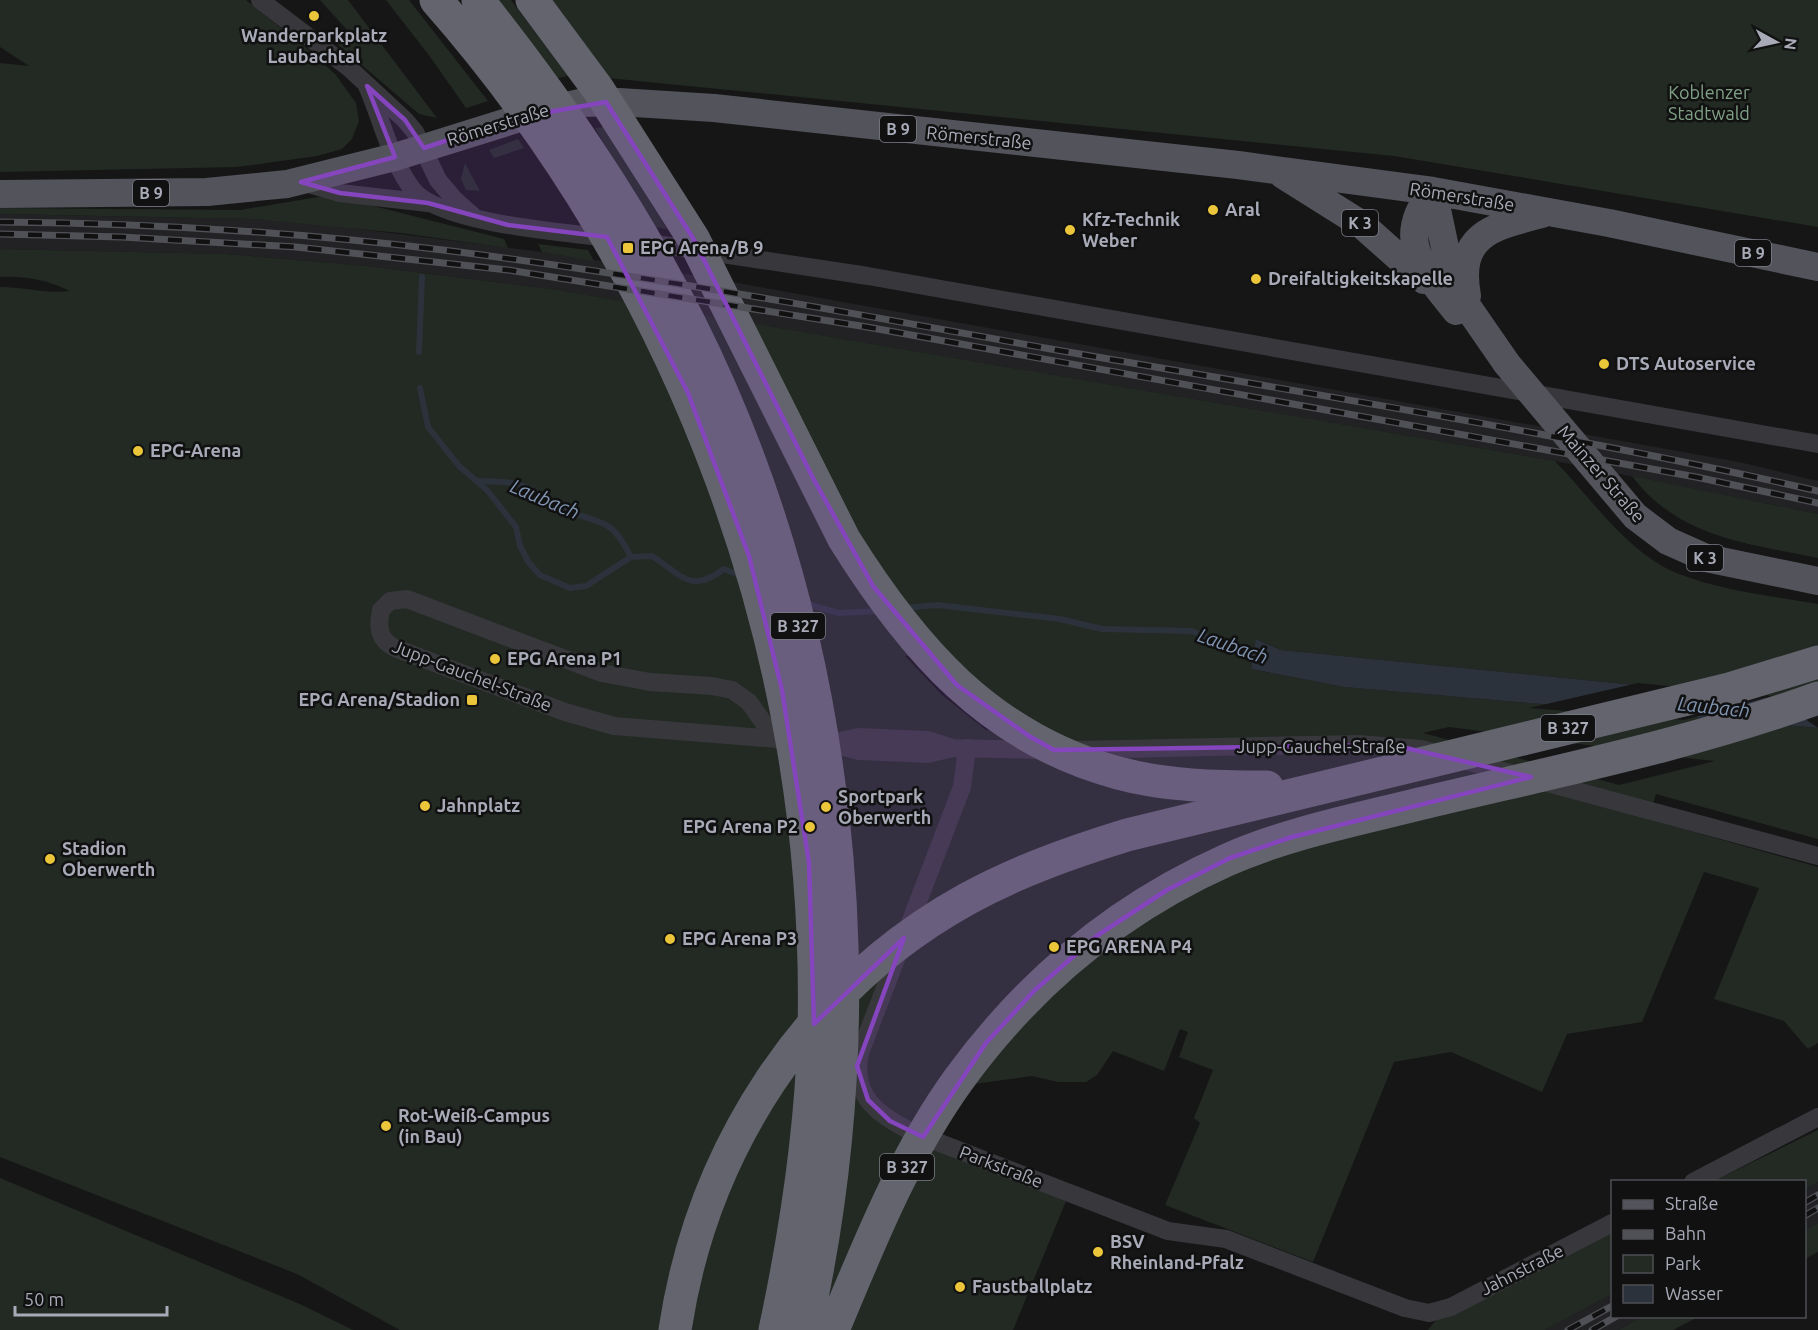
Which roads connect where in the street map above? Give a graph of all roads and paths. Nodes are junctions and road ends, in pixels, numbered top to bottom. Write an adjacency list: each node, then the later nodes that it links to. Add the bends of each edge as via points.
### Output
1 (260, 0): 5 (street)
2 (436, 0): 32 (highway, B 327, via 535,126 622,262 706,436 734,510 763,607 803,806 814,978 812,1079 804,1156)
3 (478, 0): 33 (highway, B 327, via 601,166 686,316 748,462 792,603 830,793 842,974 835,1140)
4 (532, 0): 25 (highway, B 327, via 598,89 693,238 818,489 873,586 901,624 957,685 994,715 1029,736 1060,753 1119,774 1195,785)
5 (367, 86): 6 (street, via 410,125); 7 (street)
6 (423, 148): 7 (main road, Römerstraße / B 9); 8 (main road, Römerstraße / B 9, via 561,106 619,102 714,108); 14 (street, via 443,186)
7 (395, 157): 9 (main road, Römerstraße / B 9); 12 (street, via 413,190)
8 (1274, 170): 10 (main road, Römerstraße); 16 (main road, K 3, via 1361,224)
9 (301, 182): 11 (main road, Römerstraße / B 9, via 207,192); 12 (street, via 340,193)
10 (1433, 191): 13 (main road, Römerstraße); 16 (main road, Mainzer Straße / K 3, via 1416,216 1413,236 1420,260); 17 (main road, Mainzer Straße / K 3, via 1449,271)
11 (0, 194)
12 (428, 204): 14 (street)
13 (1551, 212): 15 (main road, Römerstraße / B 9); 17 (main road, K 3, via 1498,226 1475,242 1464,271)
14 (475, 217): 19 (street, via 527,228 749,256 868,276)
15 (1818, 267)
16 (1437, 288): 18 (main road, Mainzer Straße / K 3, via 1488,350)
17 (1470, 313): 18 (main road, Mainzer Straße / K 3)
18 (1507, 364): 20 (main road, Mainzer Straße / K 3, via 1646,526 1680,548 1719,562)
19 (1818, 444)
20 (1818, 581)
21 (1818, 662): 25 (highway, B 327, via 1729,689)
22 (1818, 698): 34 (highway, B 327, via 1712,732 1292,837 1213,866 1121,918 1035,990 986,1043 958,1081 894,1190)
23 (776, 739): 23 (street, Jupp-Gauchel-Straße, via 749,702 722,687 651,682 602,673 407,599 390,601 381,610 379,633 387,644 592,721 644,730); 24 (street, Jupp-Gauchel-Straße, via 828,743 859,752 928,754)
24 (960, 748): 26 (street, Jupp-Gauchel-Straße, via 1393,745 1598,795); 30 (street, Parkstraße, via 962,788 860,1053 860,1087 876,1111 914,1133 1167,1231 1226,1239 1405,1308)
25 (1317, 787): 31 (highway, B 327, via 1127,835 1043,863 966,899 909,936 875,964 797,1043 751,1110 703,1213 681,1289)
26 (1818, 856)
27 (1818, 1117): 28 (street)
28 (1697, 1180)
29 (1611, 1224): 30 (street, Jahnstraße, via 1451,1307)
30 (1429, 1313)
31 (675, 1330)
32 (775, 1330)
33 (805, 1330)
34 (833, 1330)

